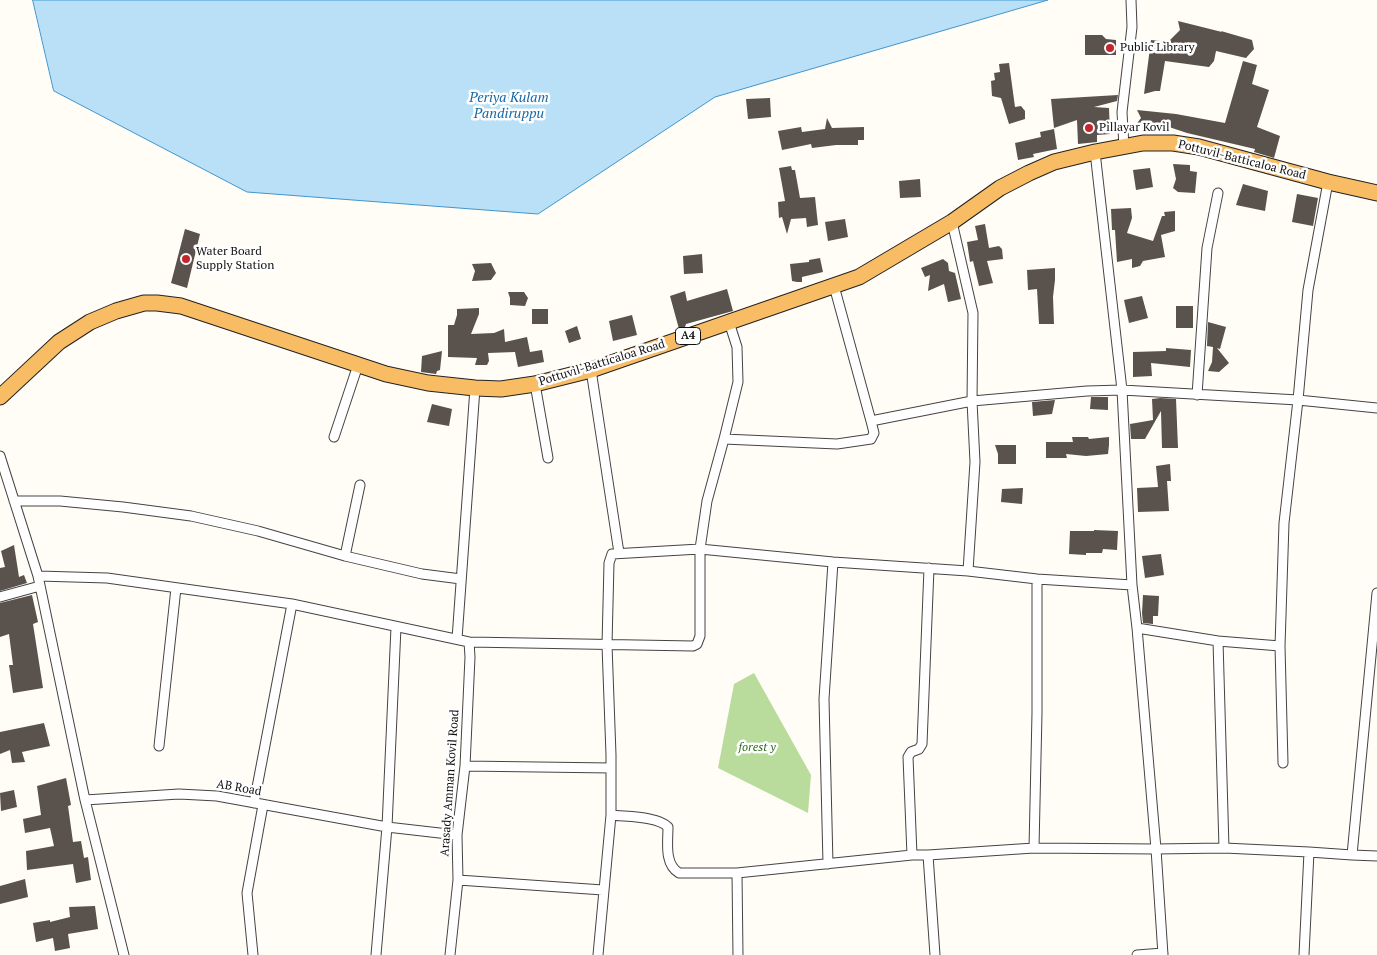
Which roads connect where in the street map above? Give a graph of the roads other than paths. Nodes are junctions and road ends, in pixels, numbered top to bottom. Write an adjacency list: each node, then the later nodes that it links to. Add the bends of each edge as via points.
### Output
1 (1131, 0): 2 (street, via 1132,27 1122,112)
2 (1124, 147): 3 (highway, Pottuvil-Batticaloa Road / A4); 4 (highway, Pottuvil-Batticaloa Road / A4, via 1143,143 1192,146)
3 (1095, 152): 7 (highway, Pottuvil-Batticaloa Road / A4, via 1054,162 1029,173 1000,188); 14 (street)
4 (1328, 182): 5 (highway, Pottuvil-Batticaloa Road / A4); 17 (street, via 1308,290)
5 (1377, 193)
6 (1218, 194): 15 (street, via 1207,248)
7 (952, 222): 8 (highway, Pottuvil-Batticaloa Road / A4, via 859,276); 18 (street, via 973,313)
8 (834, 286): 9 (highway, Pottuvil-Batticaloa Road / A4); 20 (street)
9 (729, 322): 11 (highway, Pottuvil-Batticaloa Road / A4); 22 (street, via 737,347 738,382)
10 (358, 365): 13 (highway, Pottuvil-Batticaloa Road / A4, via 428,383); 16 (highway, Pottuvil-Batticaloa Road / A4, via 181,306 144,303 116,311 75,330); 21 (street)
11 (590, 370): 12 (highway, Pottuvil-Batticaloa Road / A4); 28 (street)
12 (535, 384): 13 (highway, Pottuvil-Batticaloa Road / A4, via 501,389); 24 (street)
13 (475, 388): 34 (street)
14 (1122, 390): 15 (street); 18 (street); 36 (street)
15 (1197, 395): 17 (street)
16 (0, 397)
17 (1298, 400): 19 (street); 48 (street, via 1284,523)
18 (972, 401): 20 (street); 32 (street, via 975,462)
19 (1377, 408)
20 (871, 421): 22 (street, via 874,433 871,439 837,444)
21 (334, 437)
22 (724, 439): 27 (street, via 707,501)
23 (0, 456): 26 (street)
24 (548, 458)
25 (360, 485): 29 (street)
26 (14, 501): 29 (street, via 60,501 191,516); 33 (street)
27 (700, 548): 28 (street); 30 (street); 47 (street, via 700,636 697,644)
28 (619, 553): 47 (street, via 612,554 609,563)
29 (345, 556): 34 (street, via 422,574)
30 (833, 562): 31 (street); 66 (street, via 824,699)
31 (928, 568): 32 (street); 62 (street, via 922,744 908,757)
32 (968, 571): 35 (street)
33 (38, 576): 37 (street); 38 (street, via 107,578)
34 (461, 579): 44 (street)
35 (1037, 579): 36 (street); 58 (street)
36 (1132, 585): 43 (street)
37 (40, 586): 40 (street); 53 (street)
38 (176, 588): 41 (street); 49 (street)
39 (1377, 593): 64 (street)
40 (0, 597)
41 (292, 604): 42 (street); 54 (street)
42 (396, 627): 44 (street); 56 (street)
43 (1137, 628): 45 (street); 60 (street)
44 (457, 639): 46 (street)
45 (1218, 641): 48 (street); 59 (street)
46 (469, 642): 47 (street); 51 (street, Arasady Amman Kovil Road)
47 (607, 645): 52 (street)
48 (1280, 646): 50 (street)
49 (159, 746)
50 (1283, 762)
51 (465, 766): 52 (street); 57 (street, Arasady Amman Kovil Road)
52 (611, 768): 55 (street)
53 (85, 800): 54 (street, AB Road, via 179,794 217,796); 71 (street)
54 (258, 804): 56 (street, AB Road); 72 (street, via 247,893)
55 (611, 815): 67 (street, via 655,820 666,825 667,855 676,871); 69 (street)
56 (387, 827): 57 (street, AB Road); 73 (street)
57 (457, 835): 68 (street, Arasady Amman Kovil Road)
58 (1034, 848): 60 (street); 63 (street)
59 (1224, 848): 60 (street); 61 (street)
60 (1156, 849): 70 (street)
61 (1309, 852): 64 (street); 79 (street)
62 (912, 855): 63 (street); 66 (street)
63 (928, 855): 77 (street)
64 (1352, 855): 65 (street)
65 (1377, 856)
66 (828, 864): 67 (street)
67 (737, 873): 76 (street)
68 (458, 880): 69 (street); 74 (street, Arasady Amman Kovil Road)
69 (603, 890): 75 (street)
70 (1163, 954): 78 (street)
71 (124, 955)
72 (253, 955)
73 (376, 955)
74 (450, 955)
75 (598, 955)
76 (738, 955)
77 (935, 955)
78 (1137, 955)
79 (1304, 955)

